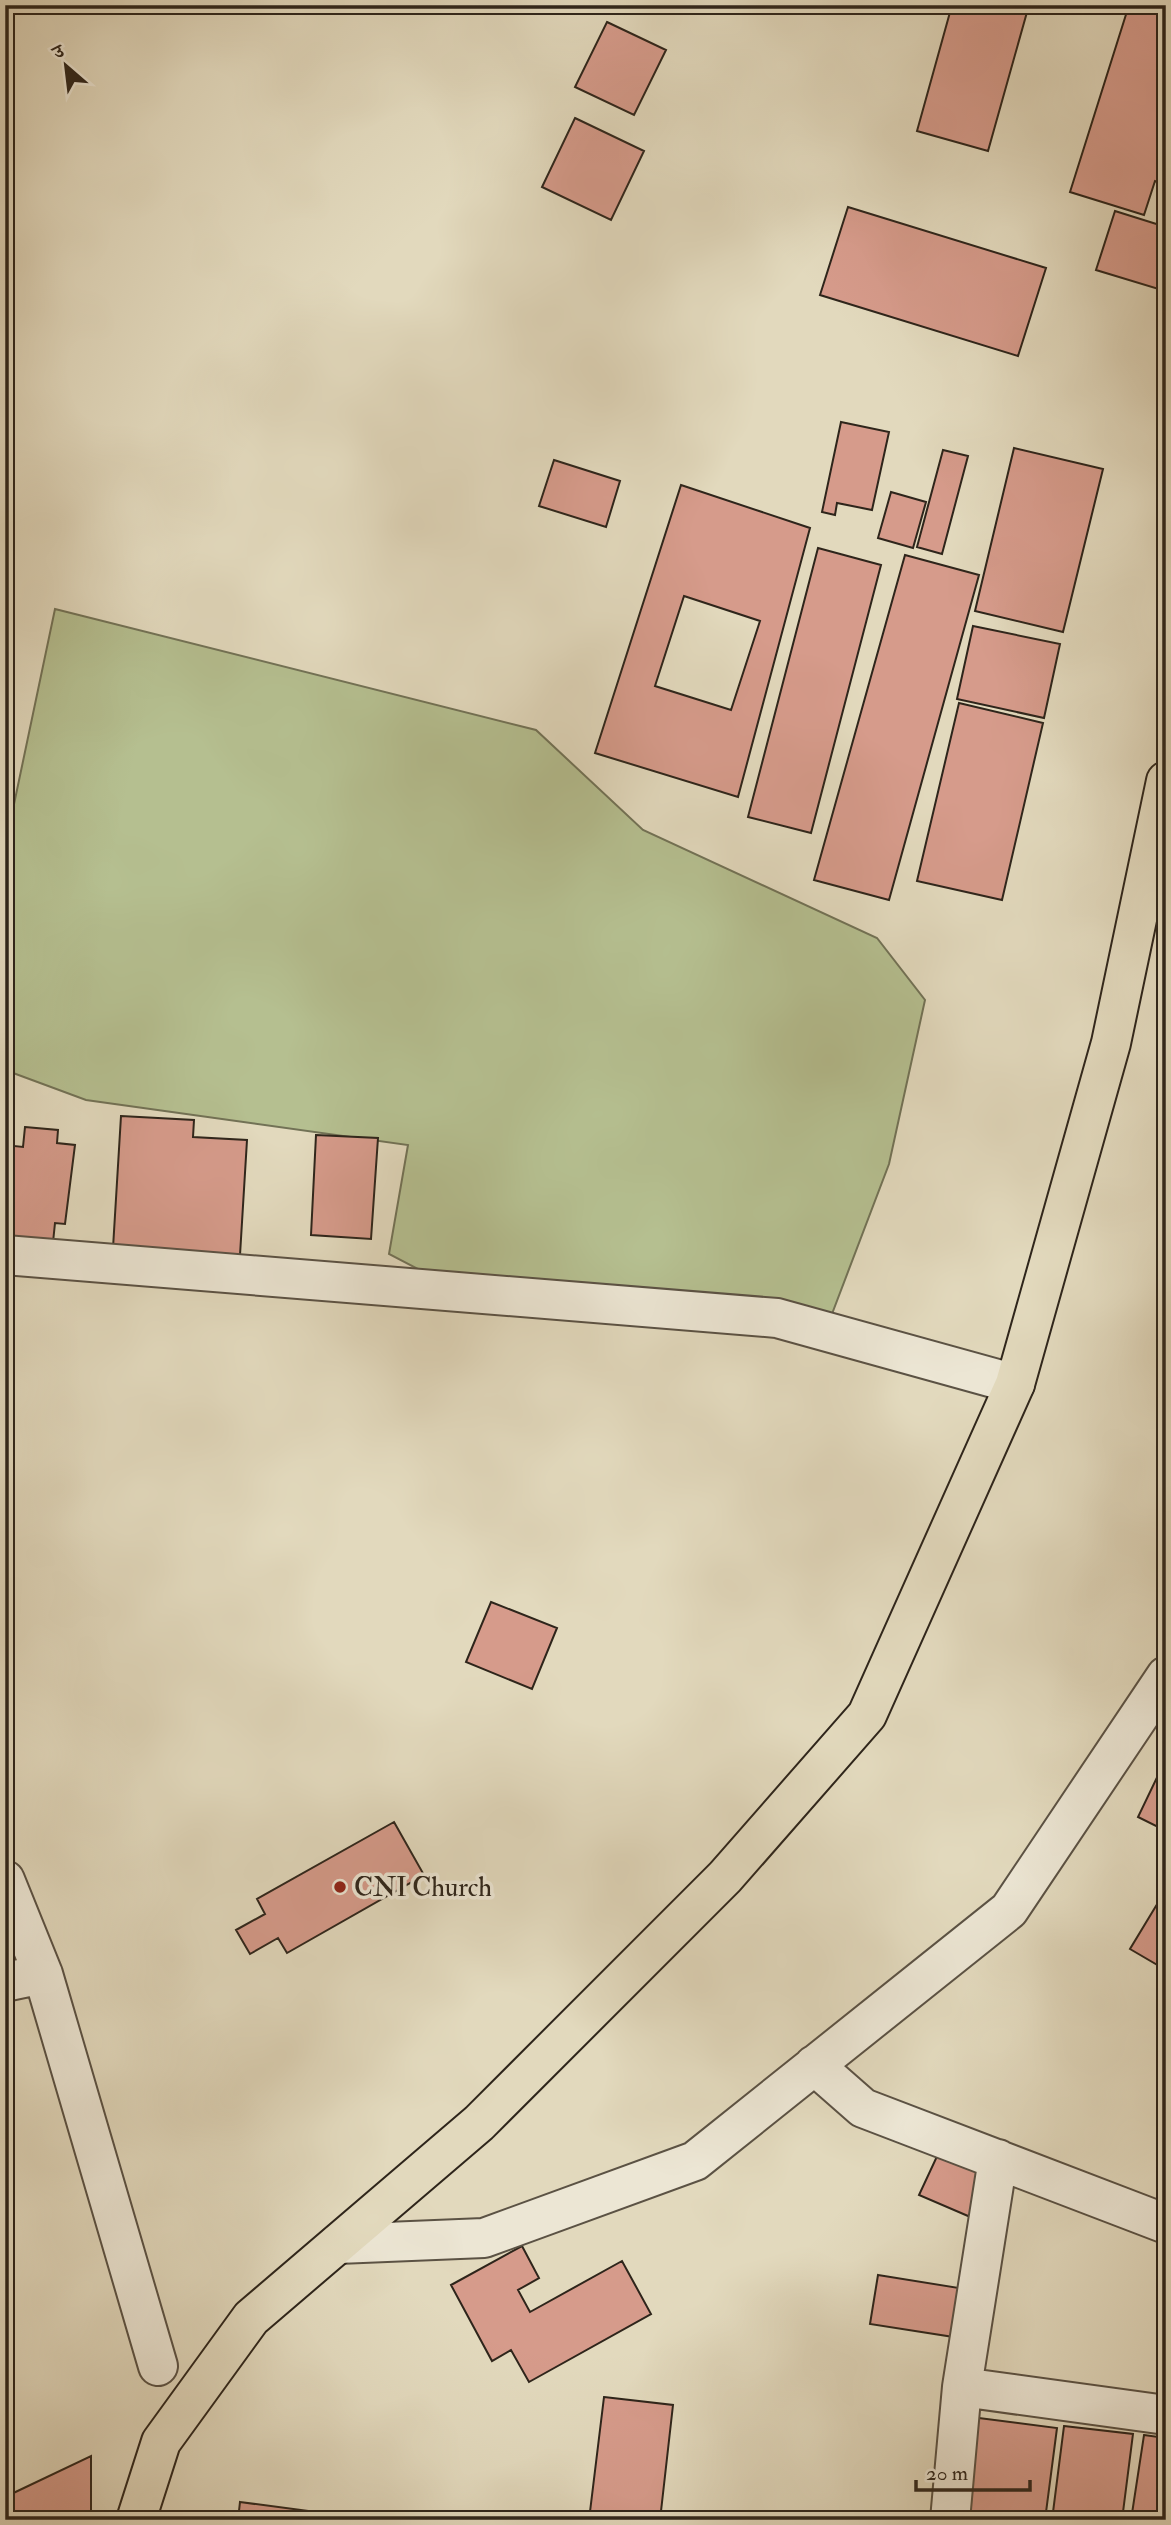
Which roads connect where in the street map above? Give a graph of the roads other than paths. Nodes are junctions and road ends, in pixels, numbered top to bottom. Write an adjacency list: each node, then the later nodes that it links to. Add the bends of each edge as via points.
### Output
1 (1166, 780): 3 (main road, via 1111,1043)
2 (5, 1255): 3 (street, via 777,1318)
3 (1015, 1384): 12 (main road, via 867,1715 725,1877 479,2123)
4 (1166, 1676): 5 (street)
5 (1152, 1723): 9 (street, via 1009,1910)
6 (5, 1880): 7 (street)
7 (43, 1974): 8 (street); 13 (street)
8 (5, 1982)
9 (814, 2065): 10 (street, via 863,2108); 12 (street, via 695,2161 484,2238)
10 (998, 2159): 11 (street); 14 (street)
11 (1166, 2224)
12 (338, 2244): 16 (main road, via 251,2318 161,2442)
13 (158, 2366)
14 (962, 2387): 15 (street); 17 (street)
15 (1166, 2415)
16 (136, 2520)
17 (950, 2520)

